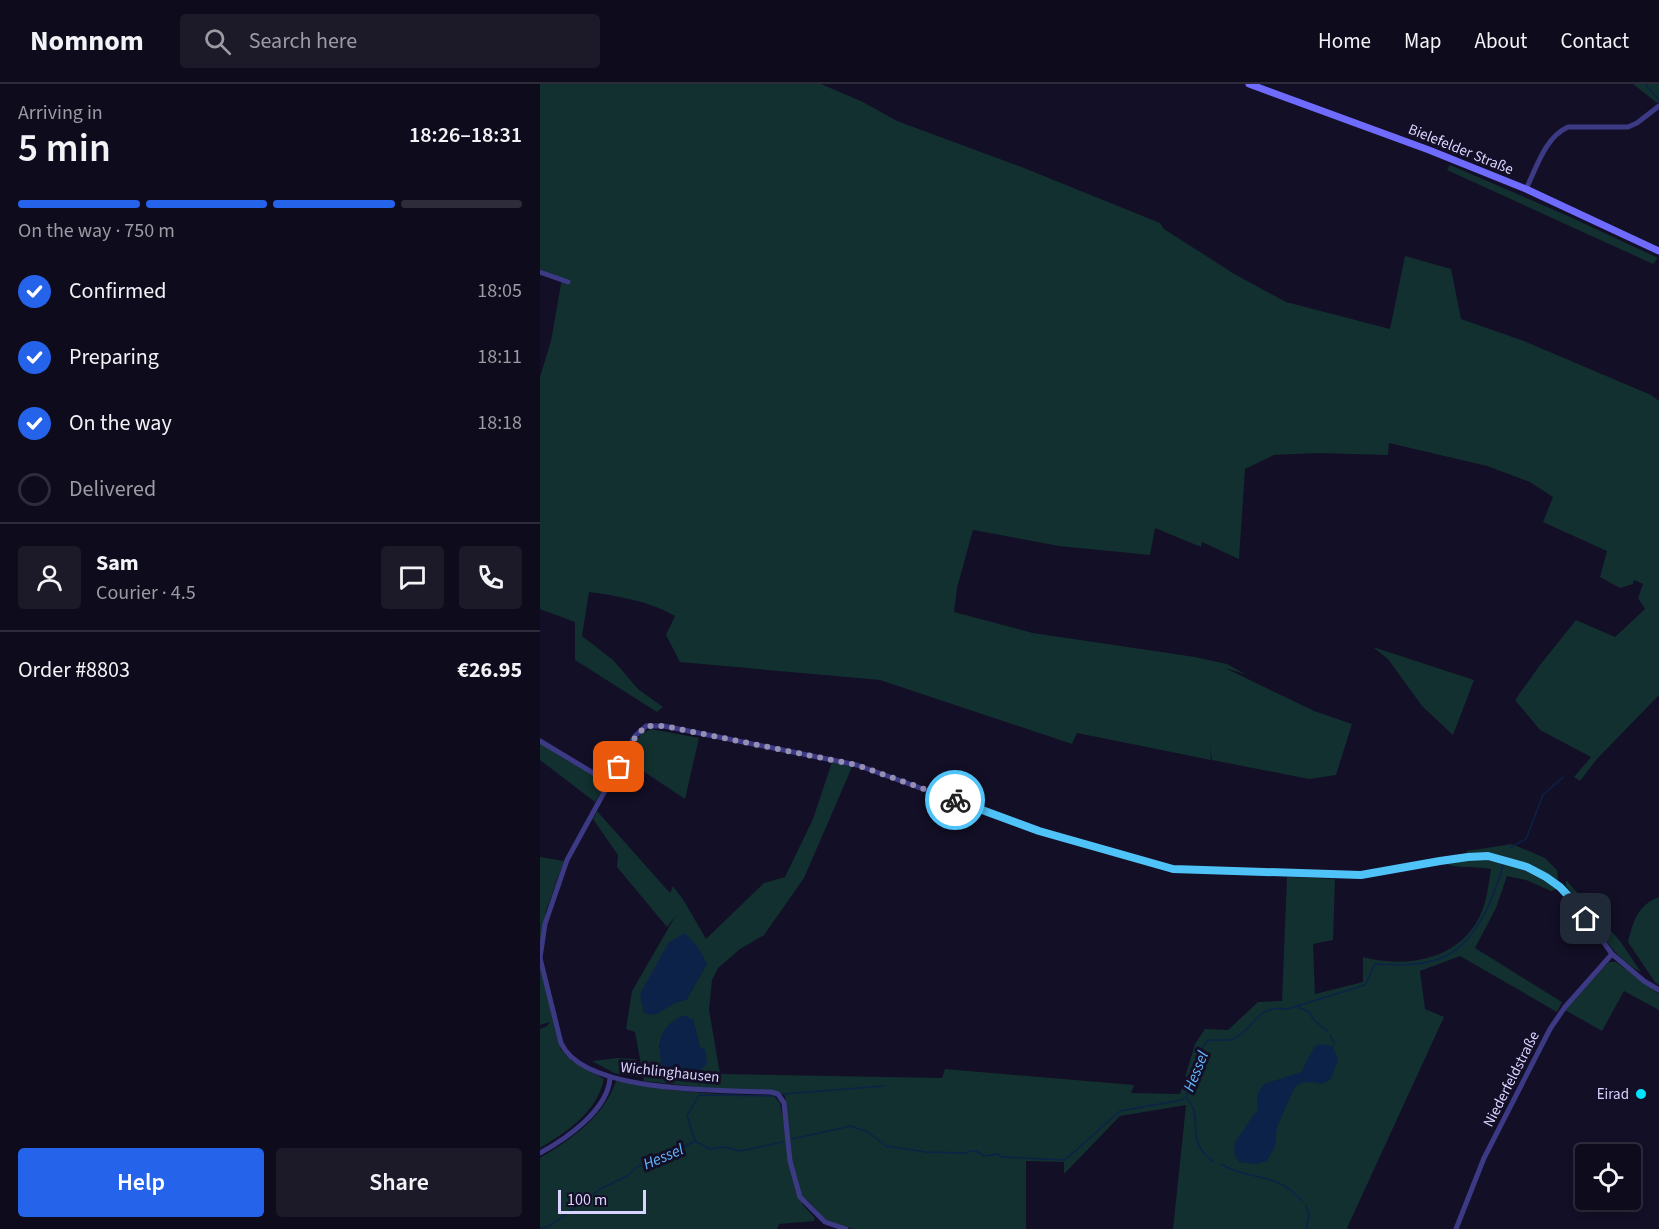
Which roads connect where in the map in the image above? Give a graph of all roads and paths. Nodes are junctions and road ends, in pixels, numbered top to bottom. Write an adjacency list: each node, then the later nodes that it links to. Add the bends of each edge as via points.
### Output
1 (1249, 84): 3 (main road, Bielefelder Straße)
2 (1659, 105): 3 (street, via 1629,127 1562,130 1545,150)
3 (1526, 189): 4 (main road, Bielefelder Straße)
4 (1659, 251)
5 (540, 272): 6 (street)
6 (568, 282)
7 (540, 741): 8 (street)
8 (610, 783): 9 (street, Wichlinghausen, via 636,736 646,726 664,726 857,765 1039,831 1173,869 1361,875 1488,856 1527,867 1560,887); 11 (street, Wichlinghausen, via 567,860 545,924 540,958 563,1049 573,1059)
9 (1612, 954): 10 (street, Wichlinghausen); 14 (street, Niederfeldstraße, via 1564,1007 1550,1029 1484,1158)
10 (1659, 990)
11 (609, 1078): 12 (street, via 606,1093 586,1120); 13 (street, Wichlinghausen, via 778,1094 784,1103 790,1161 800,1197 825,1222)
12 (540, 1153)
13 (846, 1229)
14 (1456, 1229)

